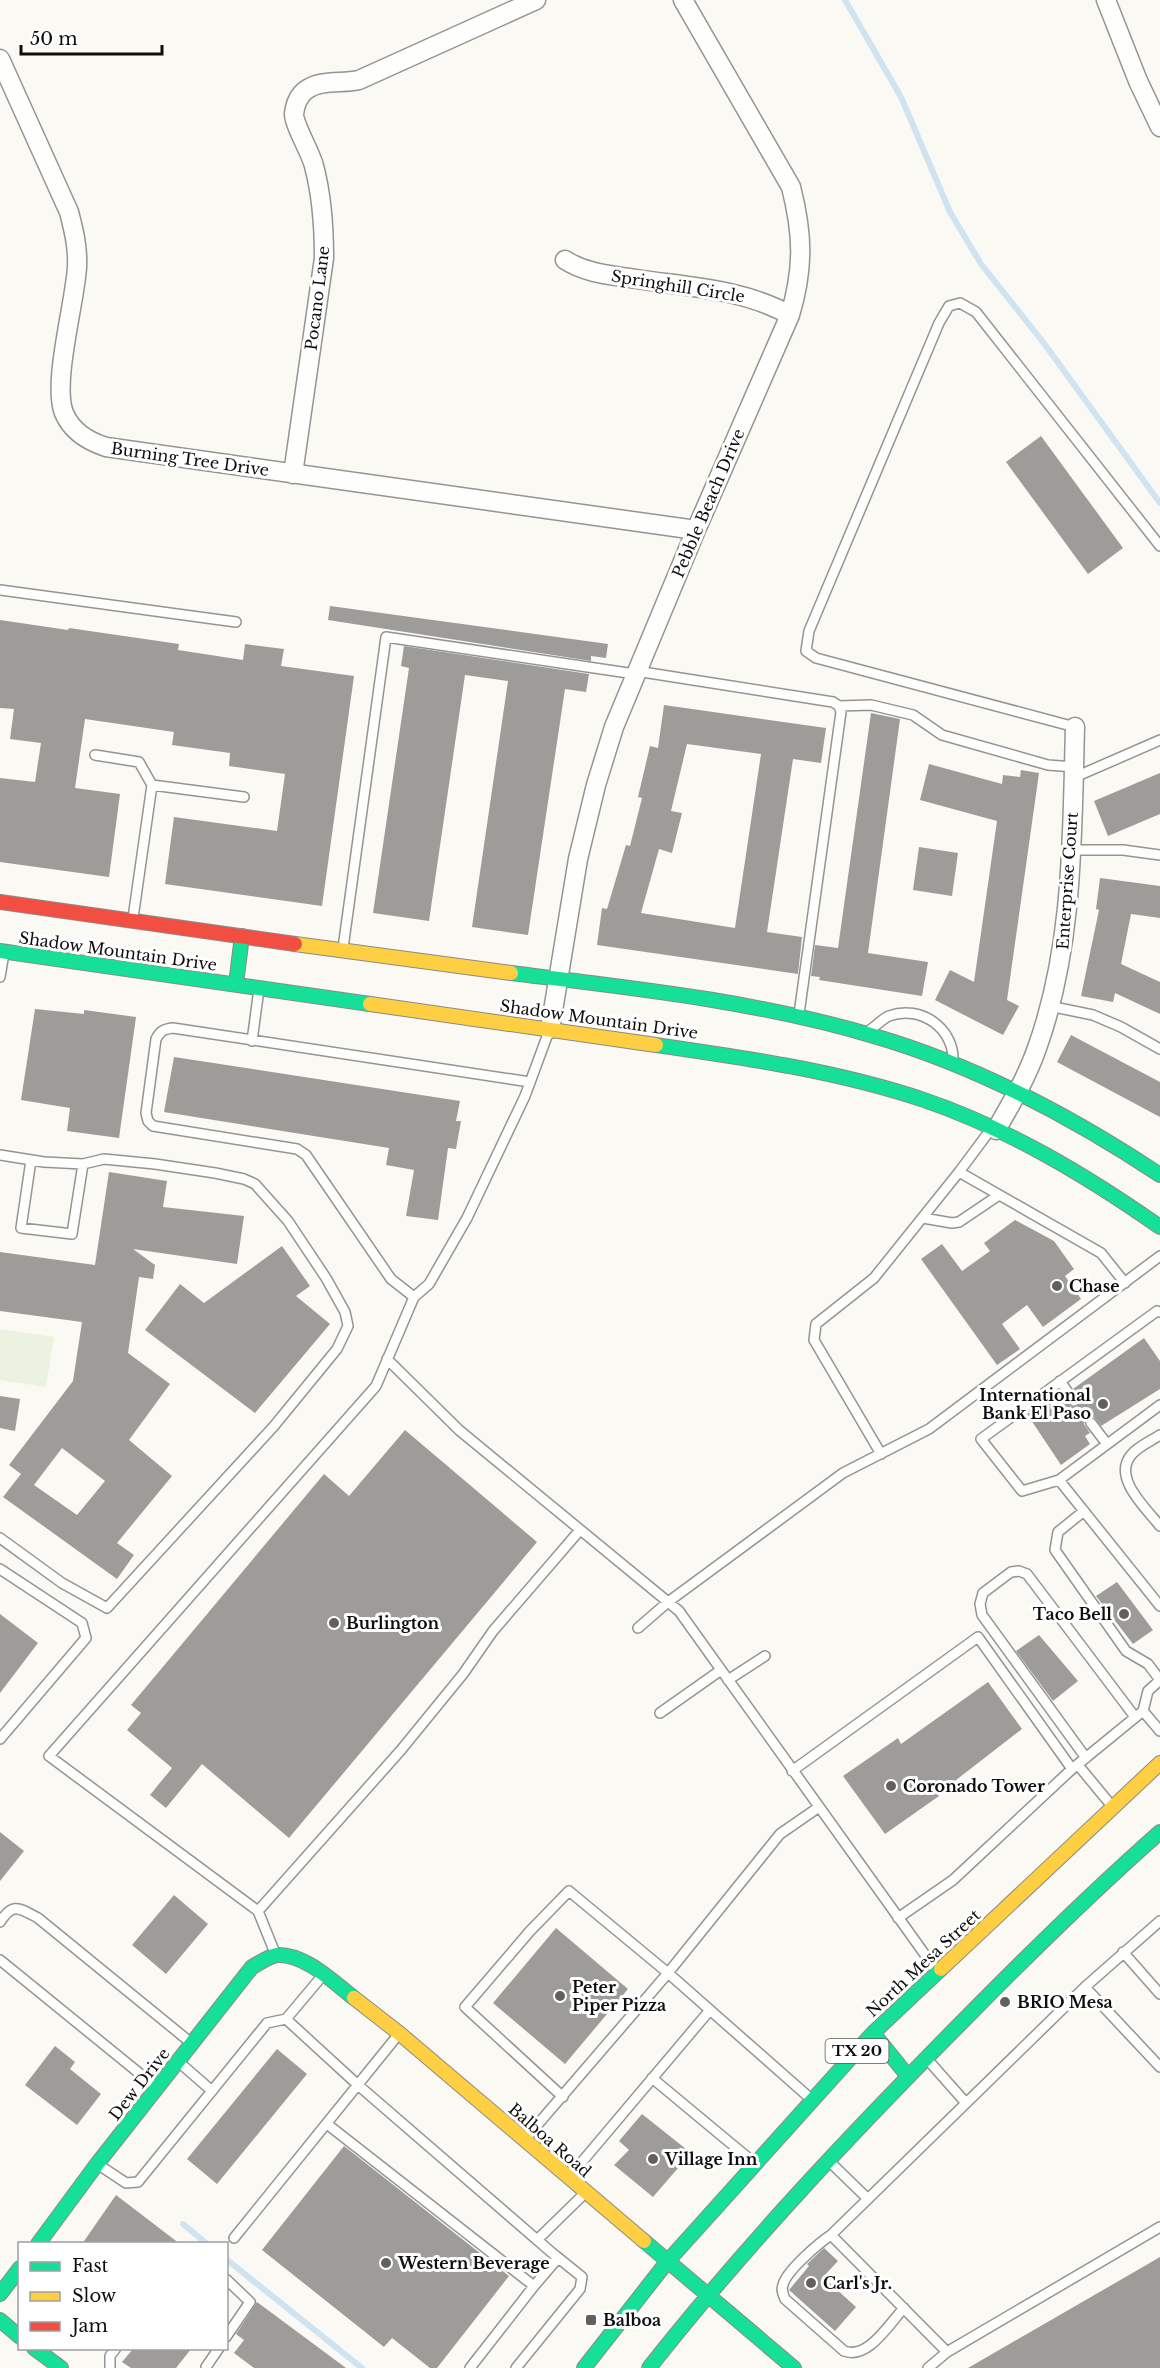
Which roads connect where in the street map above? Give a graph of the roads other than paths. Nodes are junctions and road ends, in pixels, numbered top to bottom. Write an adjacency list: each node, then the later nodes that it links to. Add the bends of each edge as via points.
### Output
1 (536, 0): 8 (street, Pocano Lane, via 359,80 315,85 297,99 294,115 314,165 323,210 324,258)
2 (683, 0): 7 (street, Pebble Beach Drive, via 791,186 802,243 798,287)
3 (1106, 0): 5 (street)
4 (0, 59): 8 (street, Burning Tree Drive, via 69,213 76,238 77,270 60,387 61,403 70,423 90,441 106,447)
5 (1160, 127)
6 (565, 260): 7 (street, Springhill Circle, via 592,272 745,295)
7 (790, 315): 9 (street, Pebble Beach Drive)
8 (293, 474): 9 (street, Burning Tree Drive)
9 (696, 530): 13 (street, Pebble Beach Drive)
10 (1160, 546): 15 (lane, via 976,312 960,303 949,306 809,631 806,651 816,658)
11 (0, 590): 12 (lane)
12 (236, 622)
13 (636, 672): 14 (lane); 26 (lane, via 386,637); 29 (street, Pebble Beach Drive, via 593,796)
14 (839, 706): 18 (lane, via 871,705 913,715 942,735); 33 (lane)
15 (1075, 727): 18 (street, Enterprise Court)
16 (1160, 740): 18 (lane)
17 (94, 755): 19 (lane, via 139,762)
18 (1074, 772): 21 (street, Enterprise Court)
19 (152, 785): 20 (lane); 24 (lane)
20 (244, 797)
21 (1071, 850): 22 (lane); 32 (street, Enterprise Court, via 1064,939)
22 (1160, 855)
23 (0, 902): 24 (main road, Shadow Mountain Drive)
24 (132, 920): 25 (main road, Shadow Mountain Drive)
25 (242, 936): 26 (main road, Shadow Mountain Drive); 30 (main road)
26 (343, 950): 29 (main road, Shadow Mountain Drive)
27 (2, 952): 28 (lane); 30 (main road, Shadow Mountain Drive)
28 (0, 977)
29 (557, 979): 33 (main road, Shadow Mountain Drive); 34 (street, Pebble Beach Drive)
30 (236, 984): 31 (main road, Shadow Mountain Drive)
31 (259, 987): 34 (main road, Shadow Mountain Drive); 36 (lane)
32 (1049, 1006): 37 (lane, via 1093,1015); 40 (street, Enterprise Court, via 1037,1048)
33 (799, 1017): 35 (main road, Shadow Mountain Drive)
34 (550, 1029): 39 (lane); 41 (main road, Shadow Mountain Drive, via 825,1073 920,1099)
35 (866, 1034): 38 (main road, Shadow Mountain Drive); 38 (lane, via 891,1016 907,1013 929,1017 948,1037 954,1052)
36 (252, 1041): 39 (lane); 52 (lane, via 173,1028 160,1032 156,1039 148,1120 153,1126 168,1129 297,1149 306,1155 391,1279)
37 (1160, 1049)
38 (953, 1063): 40 (main road, Shadow Mountain Drive)
39 (530, 1082): 52 (lane, via 467,1218 429,1284)
40 (1017, 1092): 41 (street, Enterprise Court); 46 (main road, Shadow Mountain Drive, via 1113,1144)
41 (994, 1129): 45 (lane); 49 (main road, Shadow Mountain Drive, via 1109,1191)
42 (0, 1155): 43 (lane)
43 (31, 1160): 44 (lane); 44 (lane, via 21,1228 72,1234)
44 (83, 1164): 66 (lane, via 104,1159 155,1164 255,1184 288,1221 326,1278 345,1312 348,1326 337,1349 274,1426 108,1608 62,1583)
45 (959, 1172): 47 (lane); 48 (lane)
46 (1160, 1175)
47 (999, 1195): 48 (lane, via 959,1222); 51 (lane, via 1101,1253)
48 (923, 1218): 61 (lane, via 874,1278 816,1324 814,1340)
49 (1160, 1227)
50 (1160, 1256): 51 (lane)
51 (1125, 1283): 61 (lane, via 929,1429)
52 (414, 1297): 54 (lane)
53 (1160, 1312): 55 (lane)
54 (387, 1359): 65 (lane, via 459,1430); 87 (lane, via 376,1386 49,1756)
55 (1060, 1381): 56 (lane); 62 (lane, via 981,1440 1022,1491)
56 (1074, 1401)
57 (1160, 1405): 60 (lane)
58 (1091, 1423): 60 (lane)
59 (1160, 1435): 64 (lane, via 1134,1452 1125,1471 1126,1482)
60 (1107, 1444): 62 (lane)
61 (880, 1454): 68 (lane, via 843,1473)
62 (1059, 1480): 63 (lane)
63 (1084, 1511): 69 (lane); 74 (lane, via 1058,1532 1055,1550 1126,1651 1148,1664)
64 (1160, 1526)
65 (580, 1530): 68 (lane); 87 (lane, via 401,1750)
66 (0, 1538)
67 (0, 1569): 79 (lane, via 82,1623 86,1638)
68 (668, 1602): 70 (lane); 72 (lane, via 679,1611)
69 (1160, 1606)
70 (638, 1628)
71 (765, 1656): 73 (lane)
72 (721, 1670): 73 (lane); 76 (lane)
73 (728, 1680): 83 (lane)
74 (1160, 1680): 75 (lane, via 1148,1690)
75 (1143, 1711): 77 (lane); 78 (lane)
76 (660, 1713)
77 (1135, 1717): 80 (lane); 80 (lane, via 1027,1574 1011,1572 983,1593 982,1615)
78 (1160, 1731)
79 (0, 1739)
80 (1086, 1758): 82 (lane)
81 (1160, 1763): 85 (main road, North Mesa Street / TX 20)
82 (1075, 1767): 83 (lane, via 978,1637); 85 (lane); 88 (lane, via 953,1880)
83 (792, 1771): 84 (lane)
84 (819, 1807): 88 (lane); 95 (lane, via 780,1834)
85 (1113, 1807): 94 (main road, North Mesa Street / TX 20)
86 (1160, 1832): 104 (main road, TX 20, via 1095,1888)
87 (258, 1911): 92 (lane)
88 (898, 1918): 94 (lane)
89 (1160, 1921): 91 (lane)
90 (0, 1922): 103 (lane, via 8,1911 16,1908 38,1918)
91 (1123, 1952): 97 (lane); 98 (lane)
92 (276, 1955): 96 (main road, Balboa Road, via 297,1959); 103 (main road, Dew Drive, via 252,1967)
93 (0, 1960): 110 (lane)
94 (937, 1972): 102 (main road, North Mesa Street / TX 20)
95 (668, 1973): 99 (lane); 112 (lane); 112 (lane, via 569,1891 465,2007)
96 (323, 1974): 100 (lane); 101 (main road, Balboa Road)
97 (1085, 1987): 106 (lane); 114 (lane)
98 (1160, 1994)
99 (710, 2010): 108 (lane); 113 (lane)
100 (286, 2019): 109 (lane); 111 (lane, via 267,2023)
101 (399, 2033): 109 (lane); 116 (main road, Balboa Road)
102 (873, 2033): 107 (main road); 113 (main road, North Mesa Street / TX 20)
103 (192, 2043): 105 (main road, Dew Drive)
104 (926, 2057): 107 (main road, TX 20); 114 (lane)
105 (178, 2061): 110 (main road, Dew Drive); 111 (lane)
106 (1160, 2067)
107 (907, 2075): 117 (main road, TX 20)
108 (652, 2078): 119 (lane); 120 (lane)
109 (358, 2085): 115 (lane); 126 (lane)
110 (157, 2088): 118 (main road, Dew Drive)
111 (212, 2091): 118 (lane, via 138,2182 126,2183)
112 (563, 2097): 116 (lane)
113 (812, 2100): 119 (main road, North Mesa Street / TX 20)
114 (966, 2103): 122 (lane)
115 (327, 2124): 125 (lane); 132 (lane)
116 (524, 2139): 120 (main road, Balboa Road)
117 (828, 2160): 122 (lane); 134 (main road, TX 20)
118 (98, 2164): 127 (main road, Dew Drive)
119 (755, 2164): 129 (main road, North Mesa Street / TX 20)
120 (569, 2177): 121 (main road, Balboa Road)
121 (586, 2193): 126 (lane); 129 (main road, Balboa Road)
122 (868, 2199): 124 (lane)
123 (1160, 2227): 142 (lane)
124 (831, 2235): 135 (lane); 135 (lane, via 814,2246 783,2282 786,2299 850,2353 868,2347)
125 (234, 2238)
126 (537, 2240): 128 (lane)
127 (40, 2242)
128 (556, 2256): 132 (lane); 148 (lane, via 582,2277 580,2289)
129 (668, 2262): 134 (main road, Balboa Road); 149 (main road, North Mesa Street / TX 20)
130 (18, 2271): 133 (main road)
131 (228, 2281): 137 (lane, via 250,2302)
132 (534, 2286): 147 (lane)
133 (0, 2294)
134 (706, 2295): 150 (main road, TX 20); 151 (main road, Balboa Road)
135 (904, 2308): 142 (lane)
136 (0, 2320): 138 (main road)
137 (228, 2334)
138 (18, 2335)
139 (35, 2350): 144 (main road)
140 (115, 2350): 145 (lane, via 110,2356)
141 (218, 2350): 146 (lane)
142 (947, 2352): 143 (lane)
143 (931, 2367)
144 (61, 2368)
145 (110, 2368)
146 (206, 2368)
147 (470, 2368)
148 (516, 2368)
149 (584, 2368)
150 (649, 2368)
151 (794, 2368)

